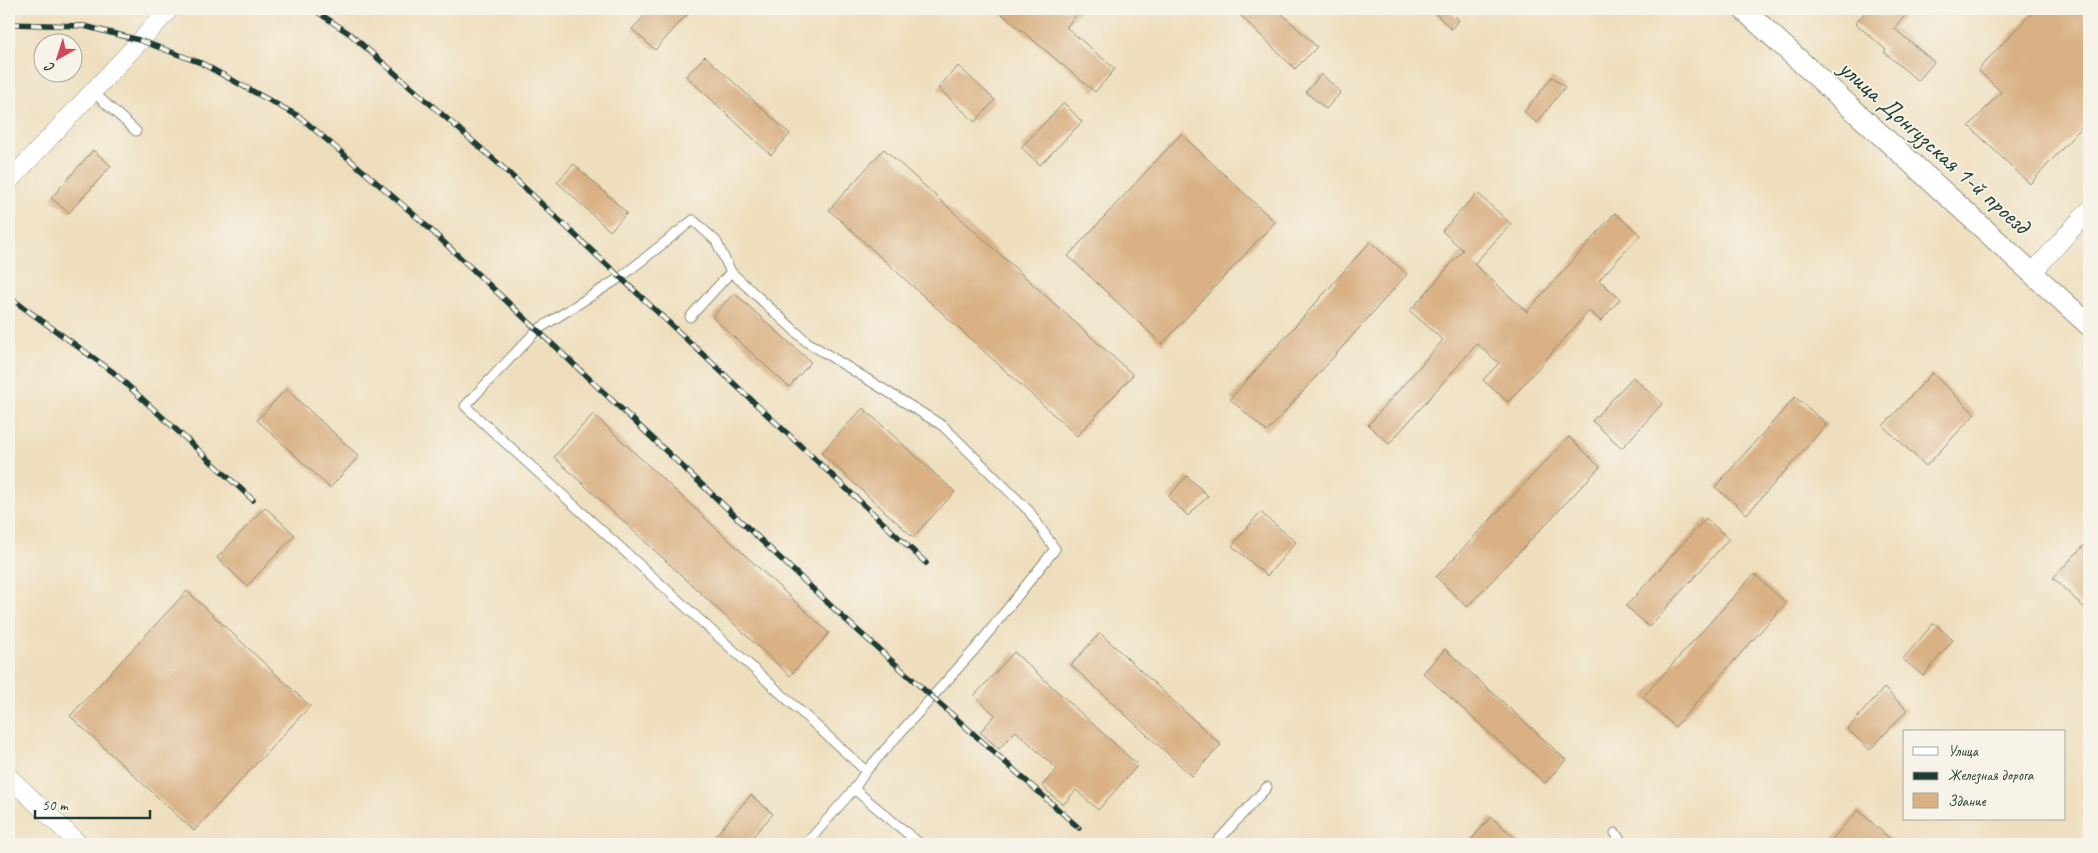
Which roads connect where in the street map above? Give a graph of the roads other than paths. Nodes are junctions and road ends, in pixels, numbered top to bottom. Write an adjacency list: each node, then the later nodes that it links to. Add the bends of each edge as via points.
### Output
1 (170, 9): 3 (street)
2 (1743, 9): 8 (street, улица Донгузская 1-й проезд)
3 (92, 91): 4 (lane); 5 (street)
4 (136, 131)
5 (9, 180)
6 (2089, 210): 8 (street)
7 (731, 272): 9 (lane); 11 (lane, via 807,342 943,426 1029,511 1055,549 976,648); 11 (lane, via 716,240 693,220 620,277 537,330 465,406)
8 (2033, 272): 10 (street, улица Донгузская 1-й проезд)
9 (690, 317)
10 (2089, 325)
11 (866, 771): 14 (lane)
12 (9, 777): 16 (street)
13 (1267, 787): 19 (lane)
14 (854, 788): 17 (lane); 18 (lane)
15 (1615, 833): 20 (lane)
16 (79, 844)
17 (806, 844)
18 (920, 844)
19 (1215, 844)
20 (1624, 844)

